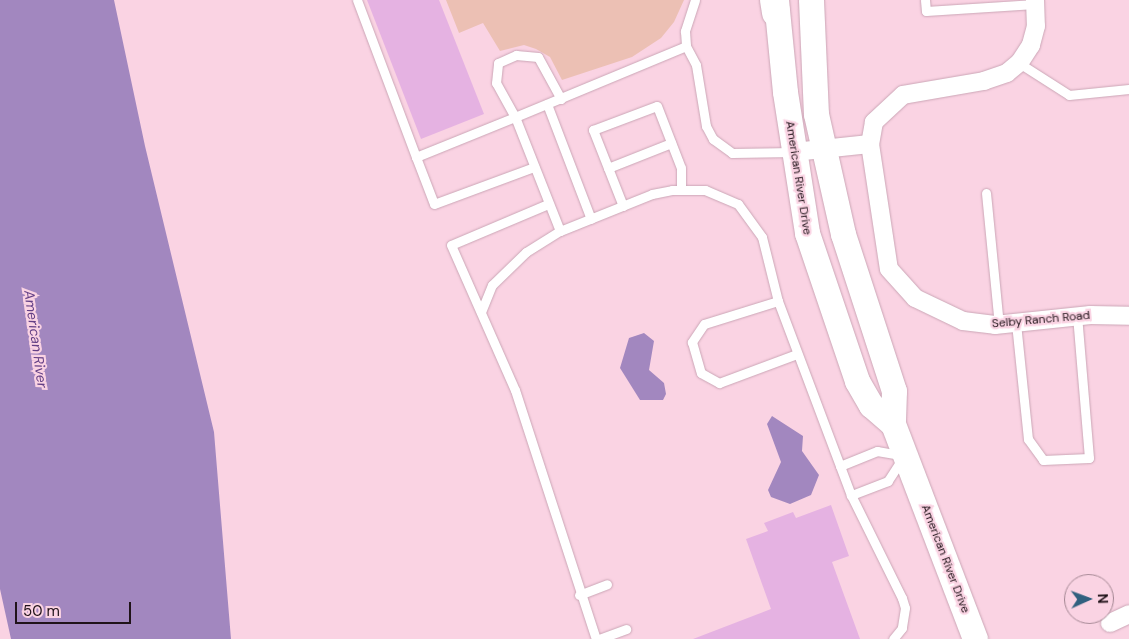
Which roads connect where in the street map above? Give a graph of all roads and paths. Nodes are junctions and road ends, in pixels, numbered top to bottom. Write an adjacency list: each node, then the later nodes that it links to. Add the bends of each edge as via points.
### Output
1 (357, 0): 17 (lane)
2 (695, 0): 7 (lane, via 685,32)
3 (811, 0): 15 (street, American River Drive, via 814,99)
4 (925, 0): 5 (lane, via 926,11)
5 (1035, 2): 8 (street, Selby Ranch Road, via 1034,35)
6 (775, 4): 16 (street, American River Drive)
7 (686, 46): 10 (lane); 16 (lane, via 696,66 706,126 713,139 732,153)
8 (1019, 63): 9 (lane, via 1070,95); 14 (street, Selby Ranch Road, via 1007,73 984,81 903,95 874,122)
9 (1129, 89)
10 (561, 99): 11 (lane); 12 (lane, via 538,57 516,55 498,63 496,83)
11 (547, 104): 12 (lane); 24 (lane)
12 (514, 117): 17 (lane); 18 (lane)
13 (671, 143): 19 (lane); 19 (lane, via 656,106 593,130); 20 (lane, via 681,168)
14 (870, 144): 15 (street); 30 (street, Selby Ranch Road, via 887,262 892,275 915,298 945,315 963,321)
15 (823, 150): 16 (street); 32 (street, American River Drive, via 843,234 894,391)
16 (794, 152): 32 (street, American River Drive, via 807,233 829,306 857,382 870,405)
17 (416, 157): 18 (lane, via 434,204)
18 (534, 167): 22 (lane)
19 (608, 168): 23 (lane)
20 (682, 190): 23 (lane, via 652,194); 26 (lane, via 705,190 724,196 748,215 762,237)
21 (986, 193): 30 (lane)
22 (548, 204): 25 (lane); 27 (lane, via 450,245)
23 (623, 206): 24 (lane)
24 (591, 219): 25 (lane)
25 (560, 231): 27 (lane, via 526,252 492,285)
26 (778, 301): 31 (lane); 31 (lane, via 704,324 692,342 701,373 719,383)
27 (481, 312): 37 (lane, via 515,390)
28 (1077, 316): 29 (street, Selby Ranch Road); 30 (street, Selby Ranch Road); 30 (lane, via 1089,458 1042,460 1028,439)
29 (1129, 316)
30 (1008, 324)
31 (797, 354): 34 (lane)
32 (893, 424): 33 (street, American River Drive)
33 (904, 456): 34 (lane, via 877,452); 35 (lane, via 888,481); 43 (street, American River Drive)
34 (840, 466): 35 (lane)
35 (851, 495): 42 (lane, via 905,608 902,628)
36 (607, 584): 37 (lane)
37 (580, 595): 41 (lane)
38 (1129, 614): 39 (street)
39 (1114, 621)
40 (626, 629): 41 (lane)
41 (598, 639)
42 (893, 639)
43 (975, 639)

